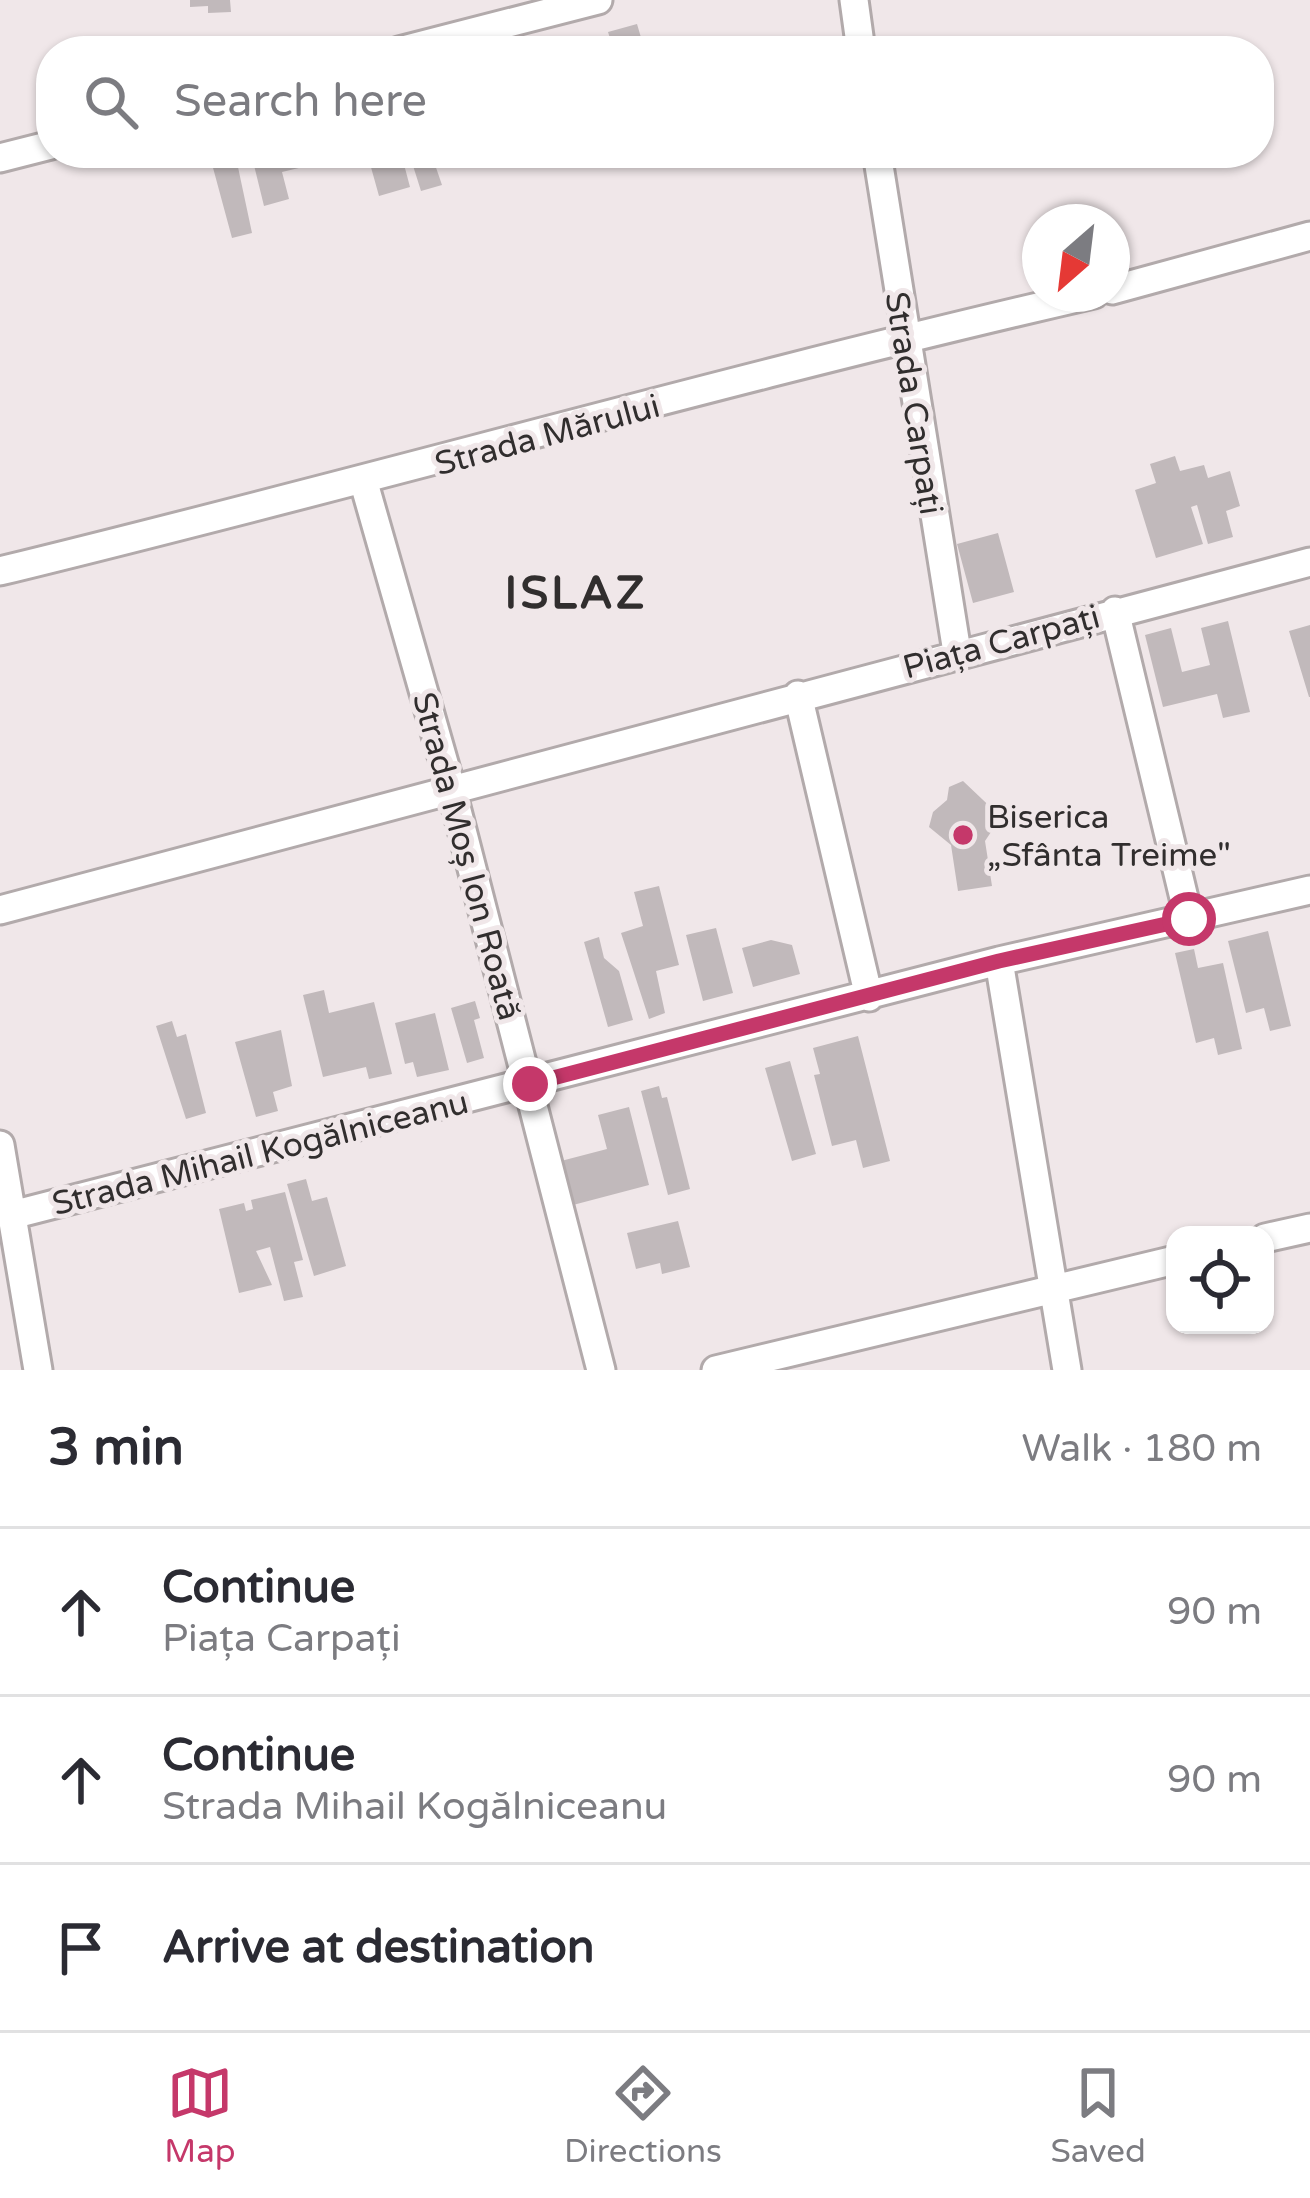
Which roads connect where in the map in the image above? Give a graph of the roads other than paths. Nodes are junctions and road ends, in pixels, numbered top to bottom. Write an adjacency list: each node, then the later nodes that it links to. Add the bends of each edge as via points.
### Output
1 (598, 0): 3 (street)
2 (854, 0): 4 (street)
3 (458, 36)
4 (859, 36)
5 (36, 149): 6 (street)
6 (0, 158)
7 (879, 168): 11 (street, Strada Carpați)
8 (1310, 236): 9 (street)
9 (1130, 285)
10 (1022, 311): 11 (street, Strada Mărului)
11 (904, 338): 12 (street, Strada Mărului); 16 (street, Strada Carpați)
12 (364, 483): 14 (street, Strada Mărului); 18 (street, Strada Moș Ion Roată)
13 (1310, 562): 15 (street)
14 (0, 571)
15 (1114, 611): 16 (street, Piața Carpați); 21 (street, Piața Carpați)
16 (957, 652): 17 (street, Piața Carpați)
17 (798, 695): 18 (street, Piața Carpați); 23 (street)
18 (452, 790): 20 (street, Piața Carpați); 24 (street, Strada Moș Ion Roată)
19 (1310, 890): 21 (street)
20 (0, 910)
21 (1189, 919): 22 (street)
22 (999, 961): 23 (street); 30 (street)
23 (869, 997): 24 (street, Strada Mihail Kogălniceanu)
24 (530, 1084): 26 (street, Strada Mihail Kogălniceanu); 32 (street, Strada Moș Ion Roată)
25 (0, 1145): 26 (street)
26 (6, 1213): 31 (street)
27 (1310, 1228): 28 (street)
28 (1274, 1236)
29 (1166, 1262): 30 (street)
30 (1051, 1289): 33 (street); 34 (street)
31 (38, 1370)
32 (601, 1370)
33 (716, 1370)
34 (1066, 1370)

